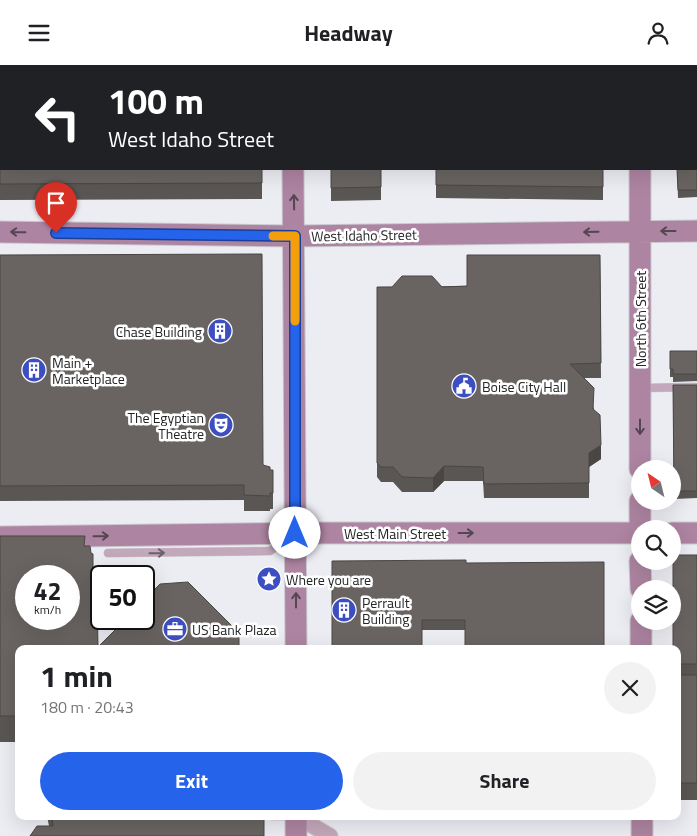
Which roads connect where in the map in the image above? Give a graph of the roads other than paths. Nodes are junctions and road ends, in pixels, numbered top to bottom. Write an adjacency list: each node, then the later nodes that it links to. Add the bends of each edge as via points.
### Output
1 (293, 170): 6 (main road, one-way to 1)
2 (640, 170): 3 (main road, North 6th Street)
3 (640, 231): 4 (main road, West Idaho Street, one-way to 3); 6 (main road, West Idaho Street, one-way to 6); 8 (main road, North 6th Street)
4 (697, 231)
5 (0, 232): 6 (main road, West Idaho Street, one-way to 5)
6 (295, 236): 10 (main road)
7 (697, 387): 8 (lane)
8 (640, 388): 9 (main road, North 6th Street, one-way to 9)
9 (640, 460)
10 (295, 533): 11 (main road, West Main Street, one-way to 11); 14 (main road, West Main Street, one-way to 10); 15 (lane, one-way to 10, via 270,551); 17 (main road, one-way to 10)
11 (631, 533)
12 (681, 533): 13 (main road)
13 (697, 533)
14 (0, 537)
15 (108, 553)
16 (641, 630): 18 (main road)
17 (296, 645)
18 (641, 645)
19 (296, 820): 22 (main road)
20 (303, 820): 23 (street)
21 (642, 820): 24 (main road)
22 (296, 836)
23 (330, 836)
24 (642, 836)

